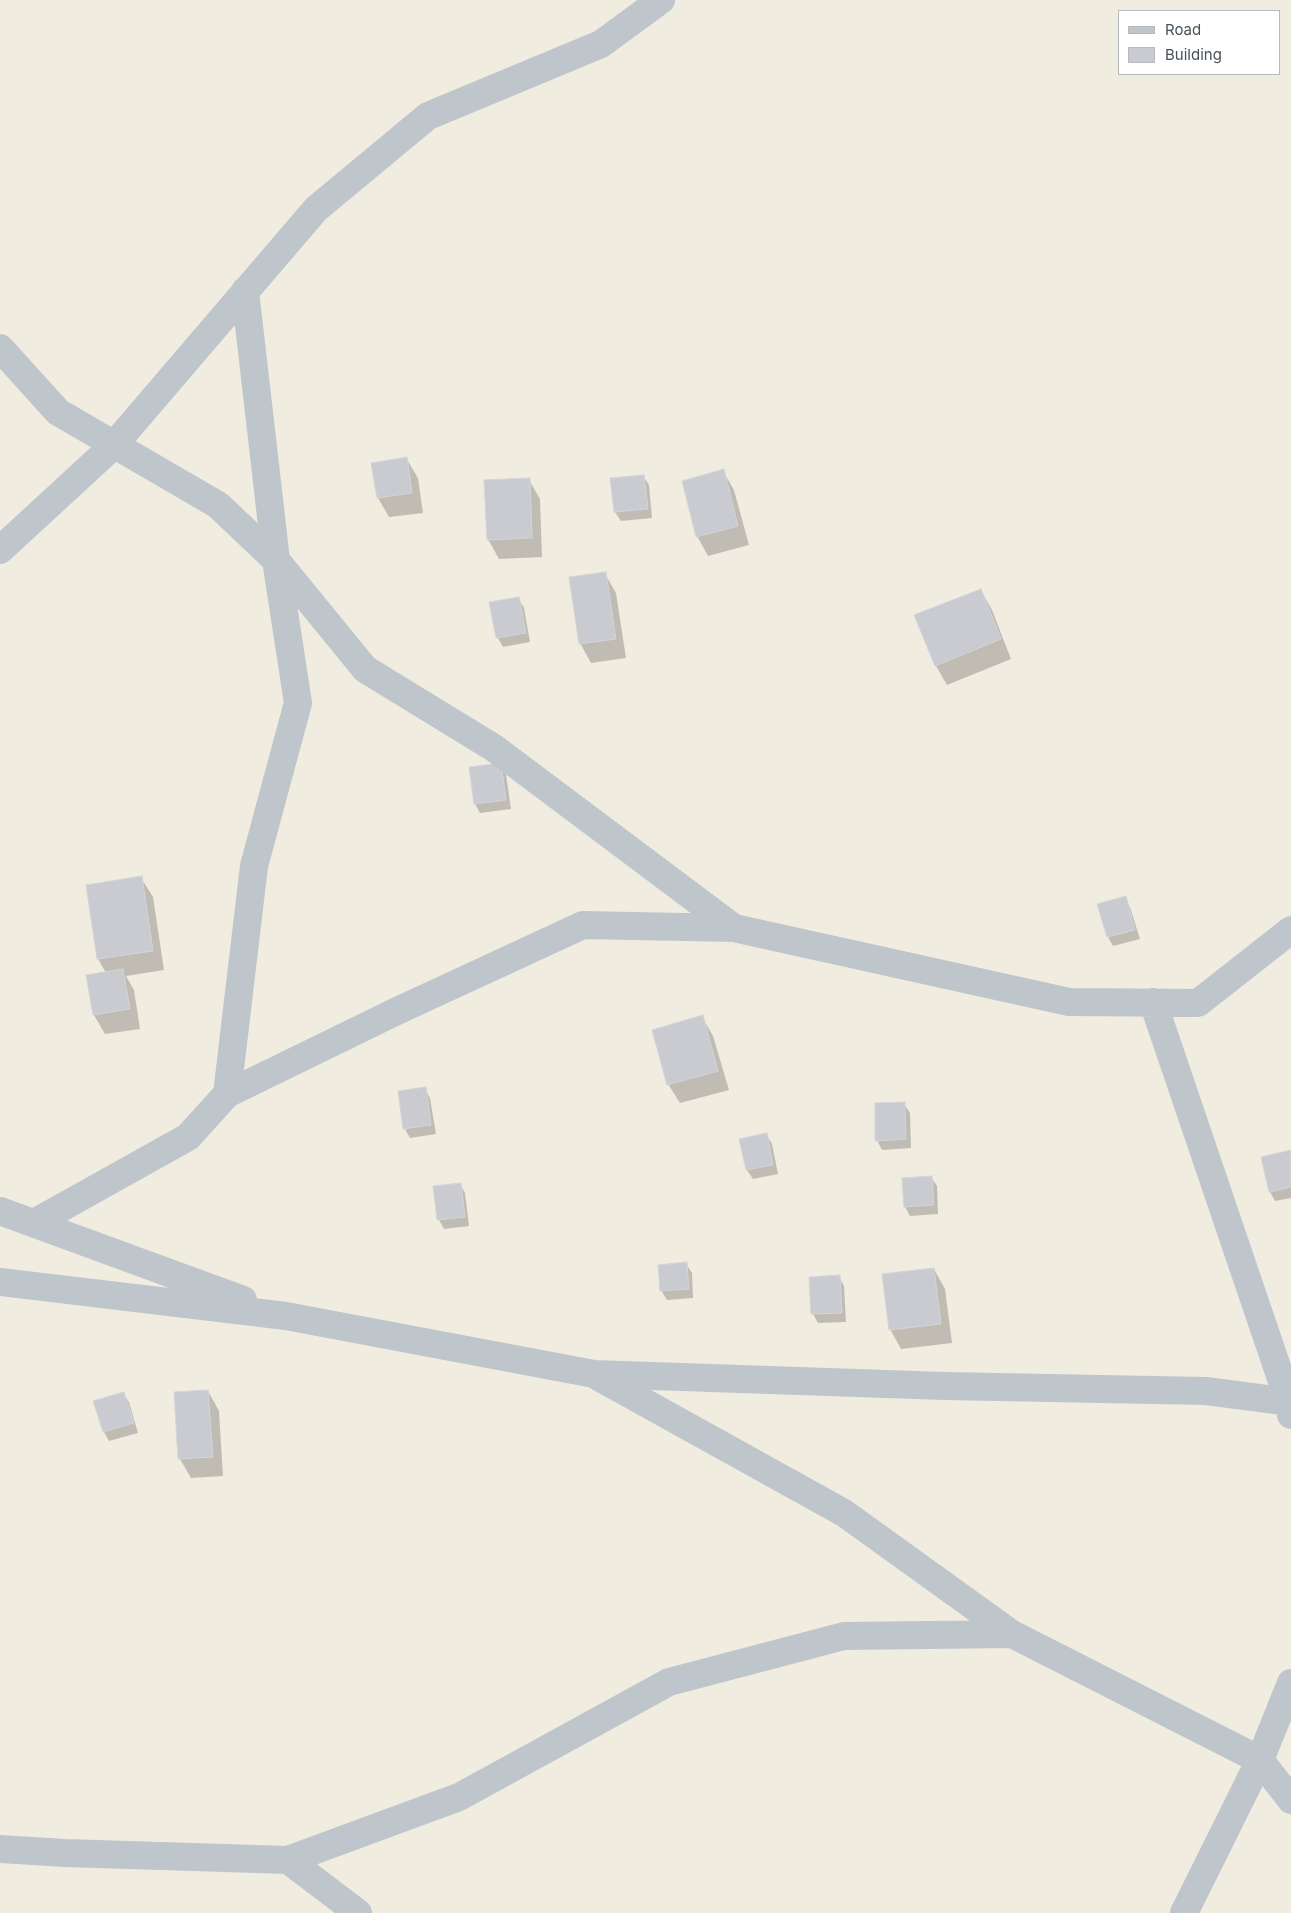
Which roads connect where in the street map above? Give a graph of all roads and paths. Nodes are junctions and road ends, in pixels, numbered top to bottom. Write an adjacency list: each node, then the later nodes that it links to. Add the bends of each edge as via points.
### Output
1 (661, 0): 2 (street, via 601,44 428,116 316,209)
2 (245, 291): 4 (street); 6 (street)
3 (0, 348): 4 (street, via 58,412)
4 (114, 445): 5 (street); 6 (street, via 218,505)
5 (0, 550)
6 (276, 560): 7 (street, via 365,669 494,748); 10 (street, via 298,703 254,866)
7 (734, 928): 9 (street, via 1069,1002); 10 (street, via 583,925)
8 (1291, 930): 9 (street, via 1198,1003)
9 (1153, 1002): 16 (street)
10 (227, 1094): 12 (street, via 188,1137)
11 (0, 1211): 12 (street)
12 (34, 1223): 14 (street)
13 (0, 1282): 14 (street)
14 (286, 1316): 15 (street)
15 (594, 1374): 16 (street, via 1206,1391); 17 (street, via 844,1512)
16 (1290, 1407)
17 (1012, 1634): 19 (street); 23 (street, via 844,1636 669,1682 459,1797)
18 (1291, 1683): 19 (street)
19 (1260, 1760): 20 (street); 21 (street); 25 (street)
20 (1291, 1776)
21 (1291, 1800)
22 (0, 1849): 23 (street)
23 (288, 1860): 24 (street)
24 (358, 1913)
25 (1184, 1913)

